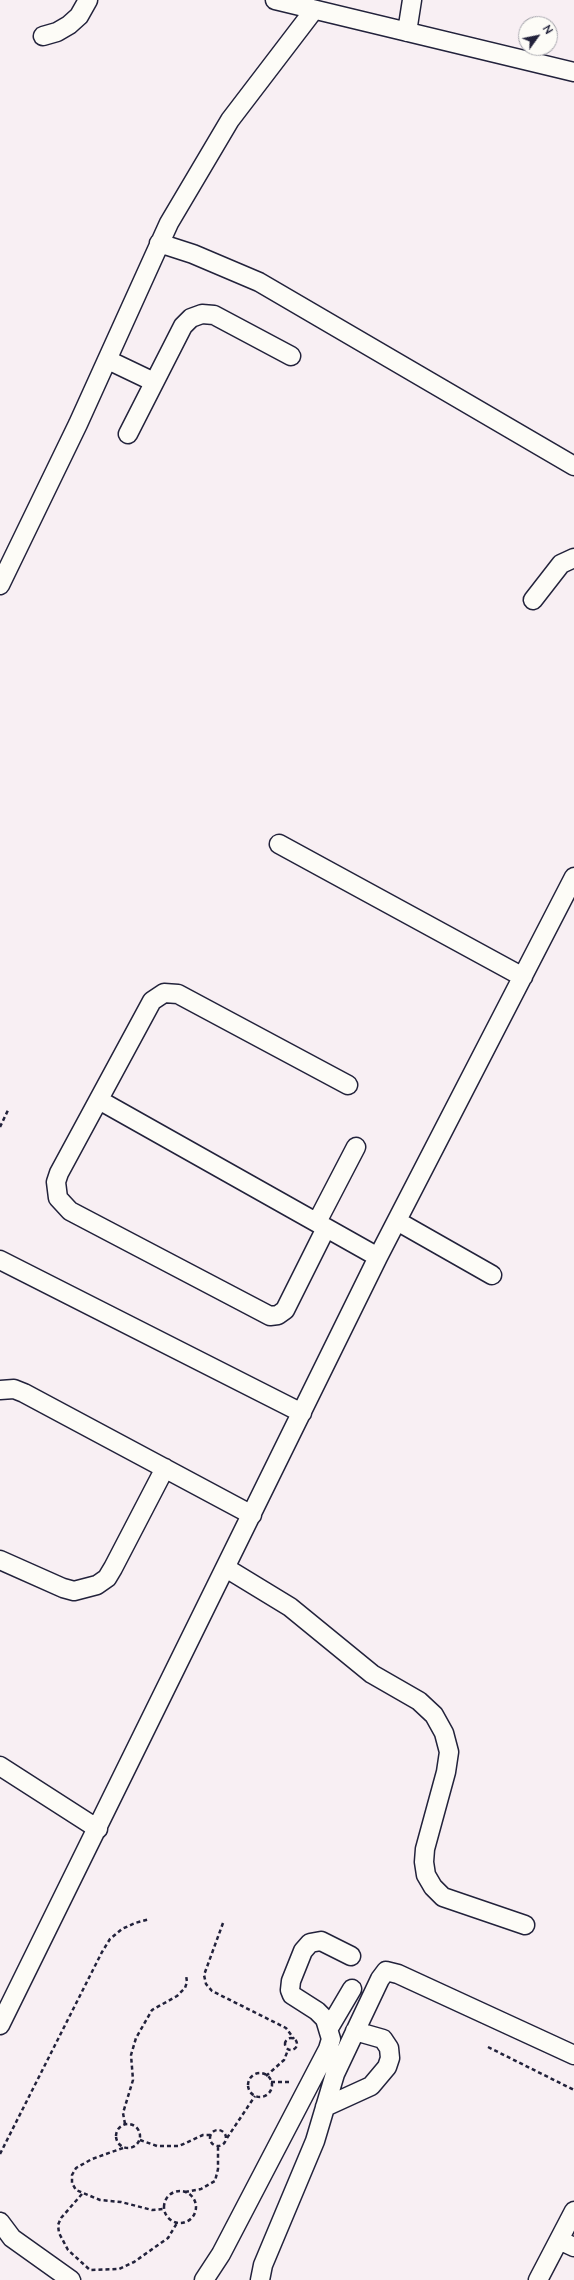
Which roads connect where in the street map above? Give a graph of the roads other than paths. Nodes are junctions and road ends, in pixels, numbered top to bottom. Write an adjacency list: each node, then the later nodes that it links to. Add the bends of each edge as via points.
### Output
1 (88, 0): 6 (street, via 79,16 69,25)
2 (275, 0): 4 (street)
3 (412, 0): 5 (street)
4 (314, 10): 5 (street); 8 (street, via 230,120 192,181)
5 (407, 32): 7 (street)
6 (43, 36)
7 (574, 72)
8 (159, 243): 10 (street); 13 (street, via 193,254 259,282)
9 (291, 356): 11 (street, via 225,320 214,315 202,314 191,318 183,326)
10 (108, 360): 11 (street); 15 (street)
11 (154, 382): 12 (street)
12 (128, 434)
13 (574, 466)
14 (574, 558): 16 (street, via 562,564)
15 (0, 585)
16 (533, 600)
17 (279, 844): 19 (street)
18 (574, 877): 19 (street)
19 (523, 977): 23 (street)
20 (348, 1085): 21 (street, via 171,992 164,993 152,1001)
21 (99, 1100): 24 (street); 24 (street, via 56,1182 58,1198 70,1211 270,1316 286,1310)
22 (356, 1147): 24 (street)
23 (397, 1221): 25 (street); 27 (street)
24 (321, 1225): 25 (street)
25 (378, 1257): 29 (street)
26 (0, 1260): 29 (street)
27 (492, 1275)
28 (0, 1390): 30 (street, via 14,1389 24,1393)
29 (302, 1413): 31 (street)
30 (165, 1468): 31 (street); 32 (street, via 113,1568 107,1578 97,1585 74,1590 63,1588)
31 (252, 1515): 33 (street)
32 (0, 1560)
33 (226, 1568): 35 (street); 36 (street, via 290,1607 372,1674 419,1701 434,1715 444,1732 449,1752 425,1849 426,1876 443,1897)
34 (0, 1766): 35 (street)
35 (98, 1829): 39 (street)
36 (525, 1925)
37 (351, 1956): 40 (street, via 326,1943 310,1943 303,1951 289,1986 292,1995 318,2011)
38 (352, 1989): 40 (street)
39 (0, 2025)
40 (329, 2028): 48 (street, via 331,2039 324,2059 221,2254)
41 (355, 2031): 42 (street, via 382,1974 390,1971); 43 (street, via 335,2074); 43 (street, via 383,2040 389,2048 390,2058 387,2067 371,2086)
42 (574, 2056)
43 (325, 2107): 49 (street, via 315,2141 263,2265)
44 (574, 2211): 46 (street)
45 (0, 2222): 47 (street, via 12,2238)
46 (566, 2243): 50 (street)
47 (71, 2280)
48 (204, 2280)
49 (260, 2280)
50 (538, 2280)

